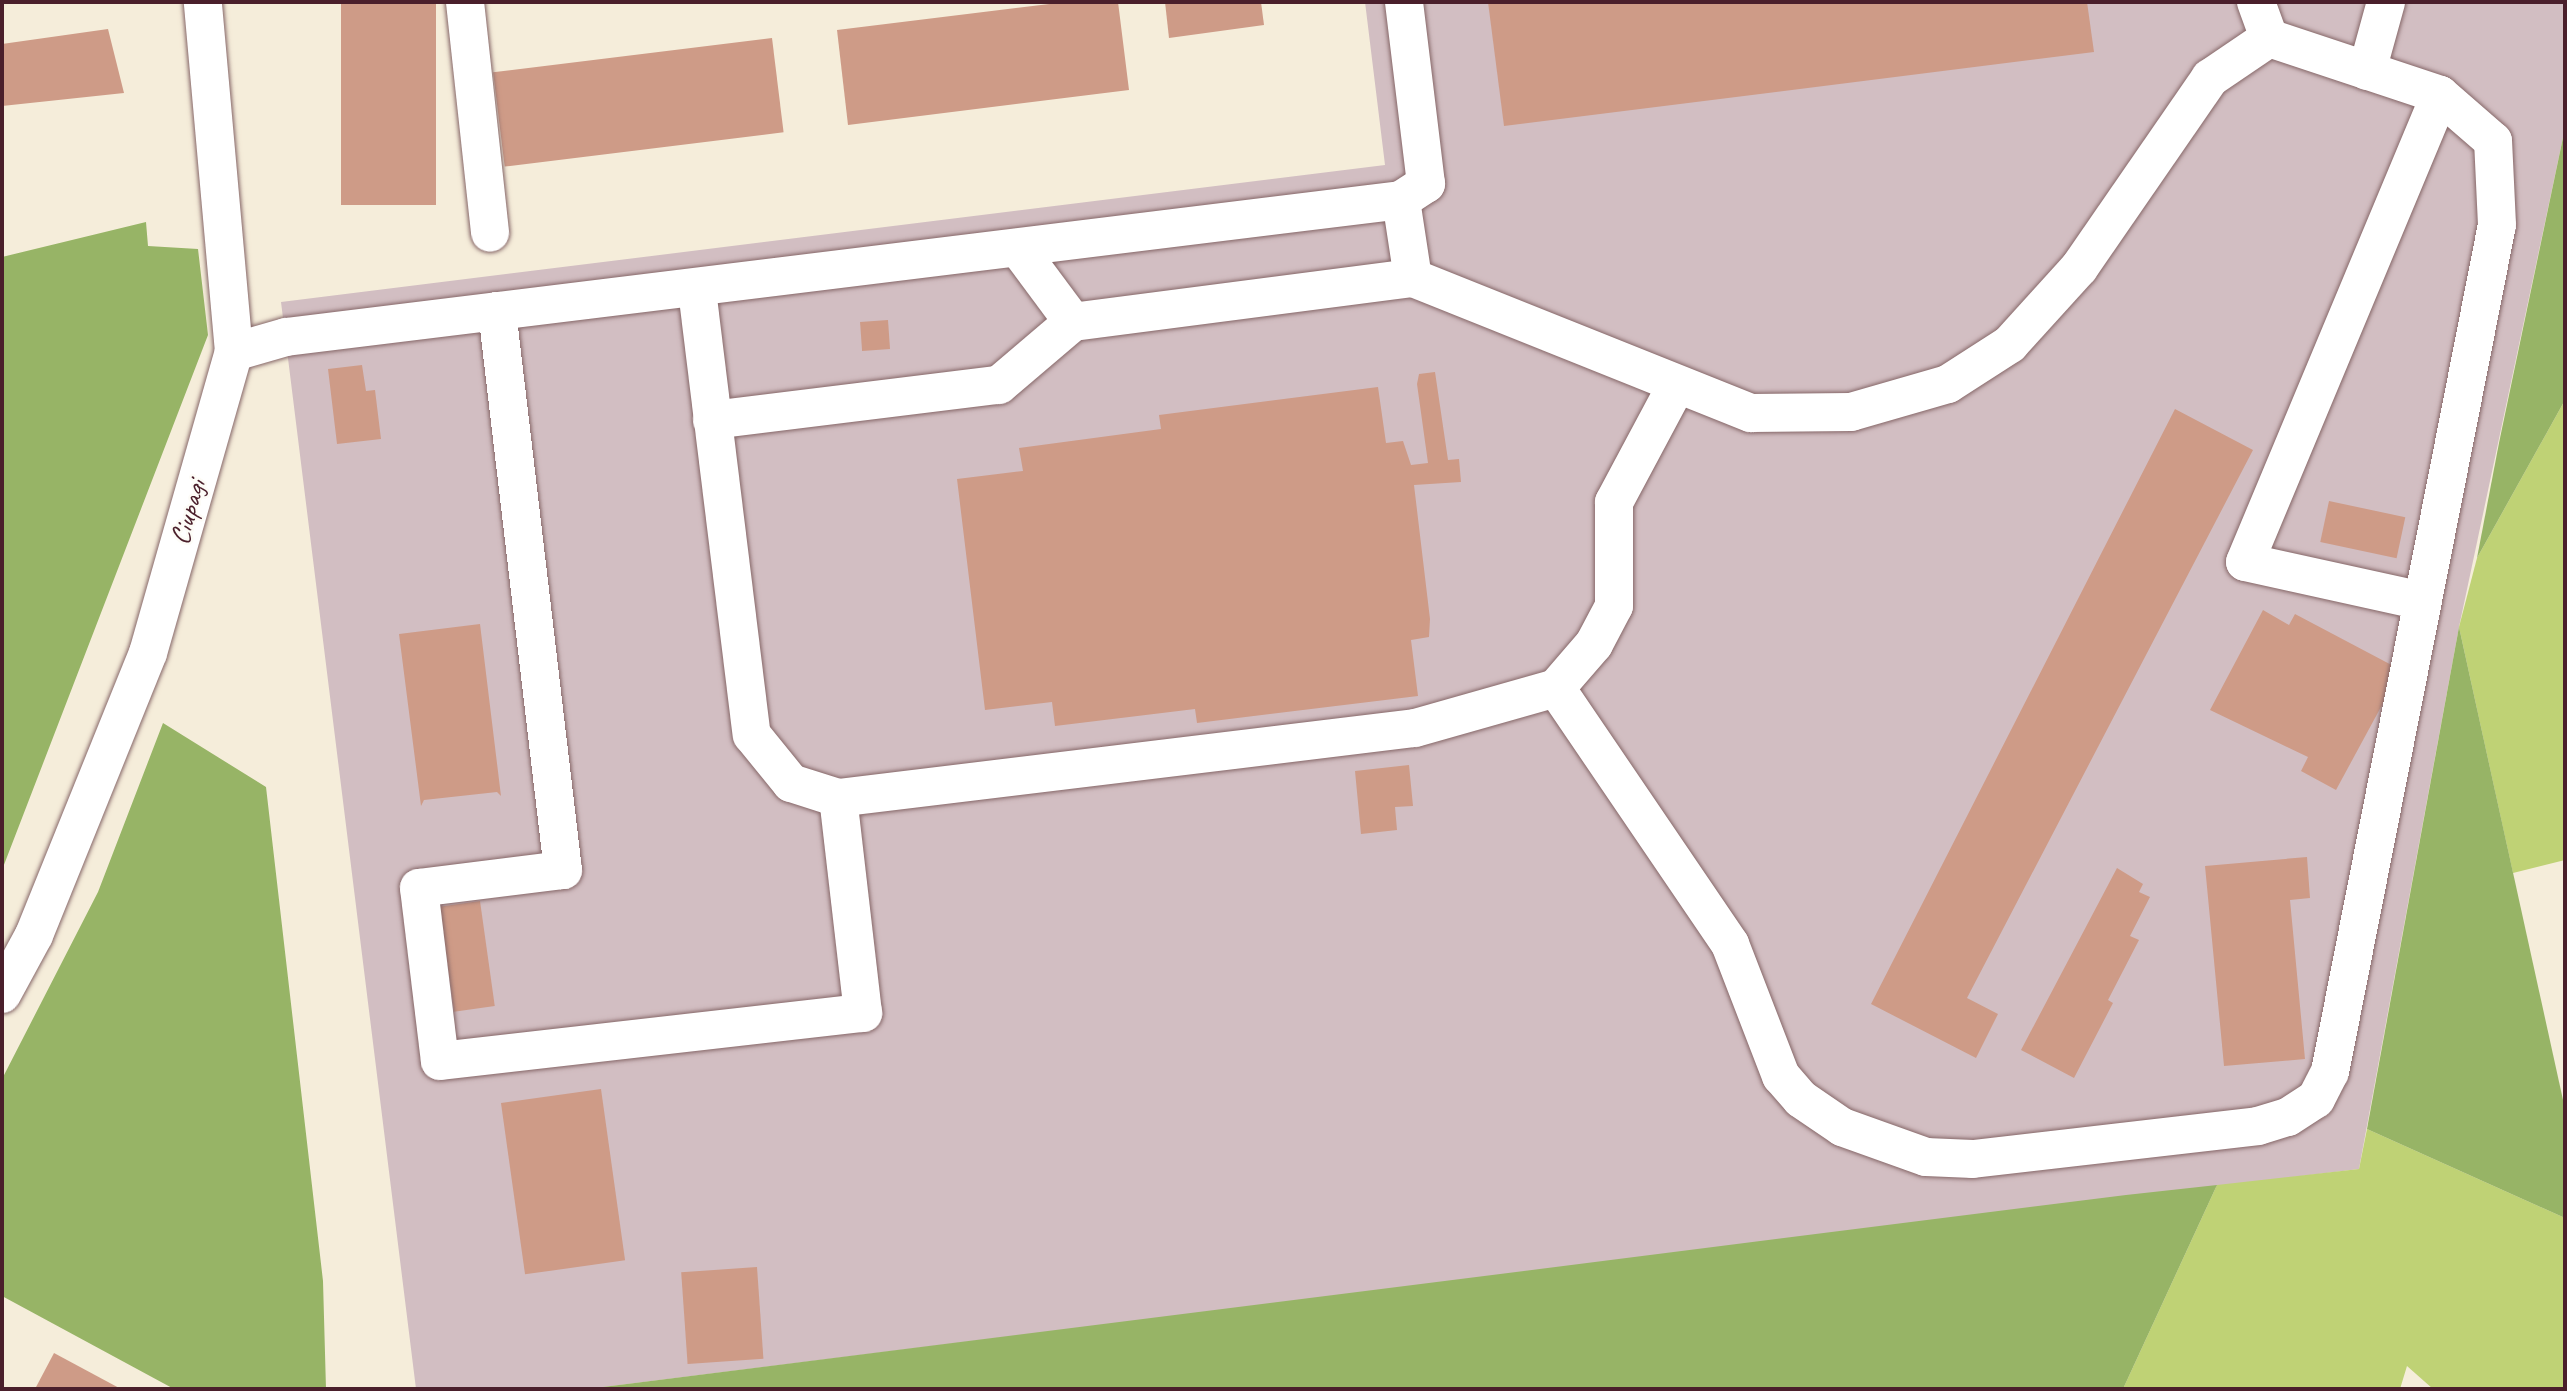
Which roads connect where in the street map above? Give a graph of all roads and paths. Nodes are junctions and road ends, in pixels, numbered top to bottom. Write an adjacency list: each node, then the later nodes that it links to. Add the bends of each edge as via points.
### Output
1 (203, 2): 16 (street, Ciupagi)
2 (465, 2): 10 (street)
3 (1404, 2): 9 (street, via 1426,184)
4 (2256, 2): 6 (street)
5 (2386, 2): 7 (street)
6 (2269, 38): 7 (street); 17 (street, via 2210,78 2079,268 2010,344 1948,384 1851,412 1751,413)
7 (2367, 71): 8 (street)
8 (2440, 95): 19 (street, via 2493,141 2497,225); 19 (street, via 2245,562)
9 (1401, 200): 11 (street); 12 (street)
10 (490, 233)
11 (1018, 248): 13 (street); 15 (street)
12 (1413, 278): 15 (street); 17 (street)
13 (696, 290): 14 (street); 18 (street)
14 (497, 311): 16 (street, via 286,337); 21 (street, via 563,870 419,888 440,1061 863,1013)
15 (1073, 322): 18 (street, via 999,385)
16 (233, 352): 22 (street, Ciupagi, via 148,653 34,935)
17 (1676, 386): 20 (street, via 1614,502 1614,606 1594,644)
18 (712, 420): 21 (street, via 752,735 791,783)
19 (2422, 601): 20 (street, via 2330,1072 2316,1099 2258,1126 1973,1159 1891,1150 1801,1099 1766,1045 1730,944)
20 (1556, 688): 21 (street, via 1415,729)
21 (838, 799)
22 (2, 994)

